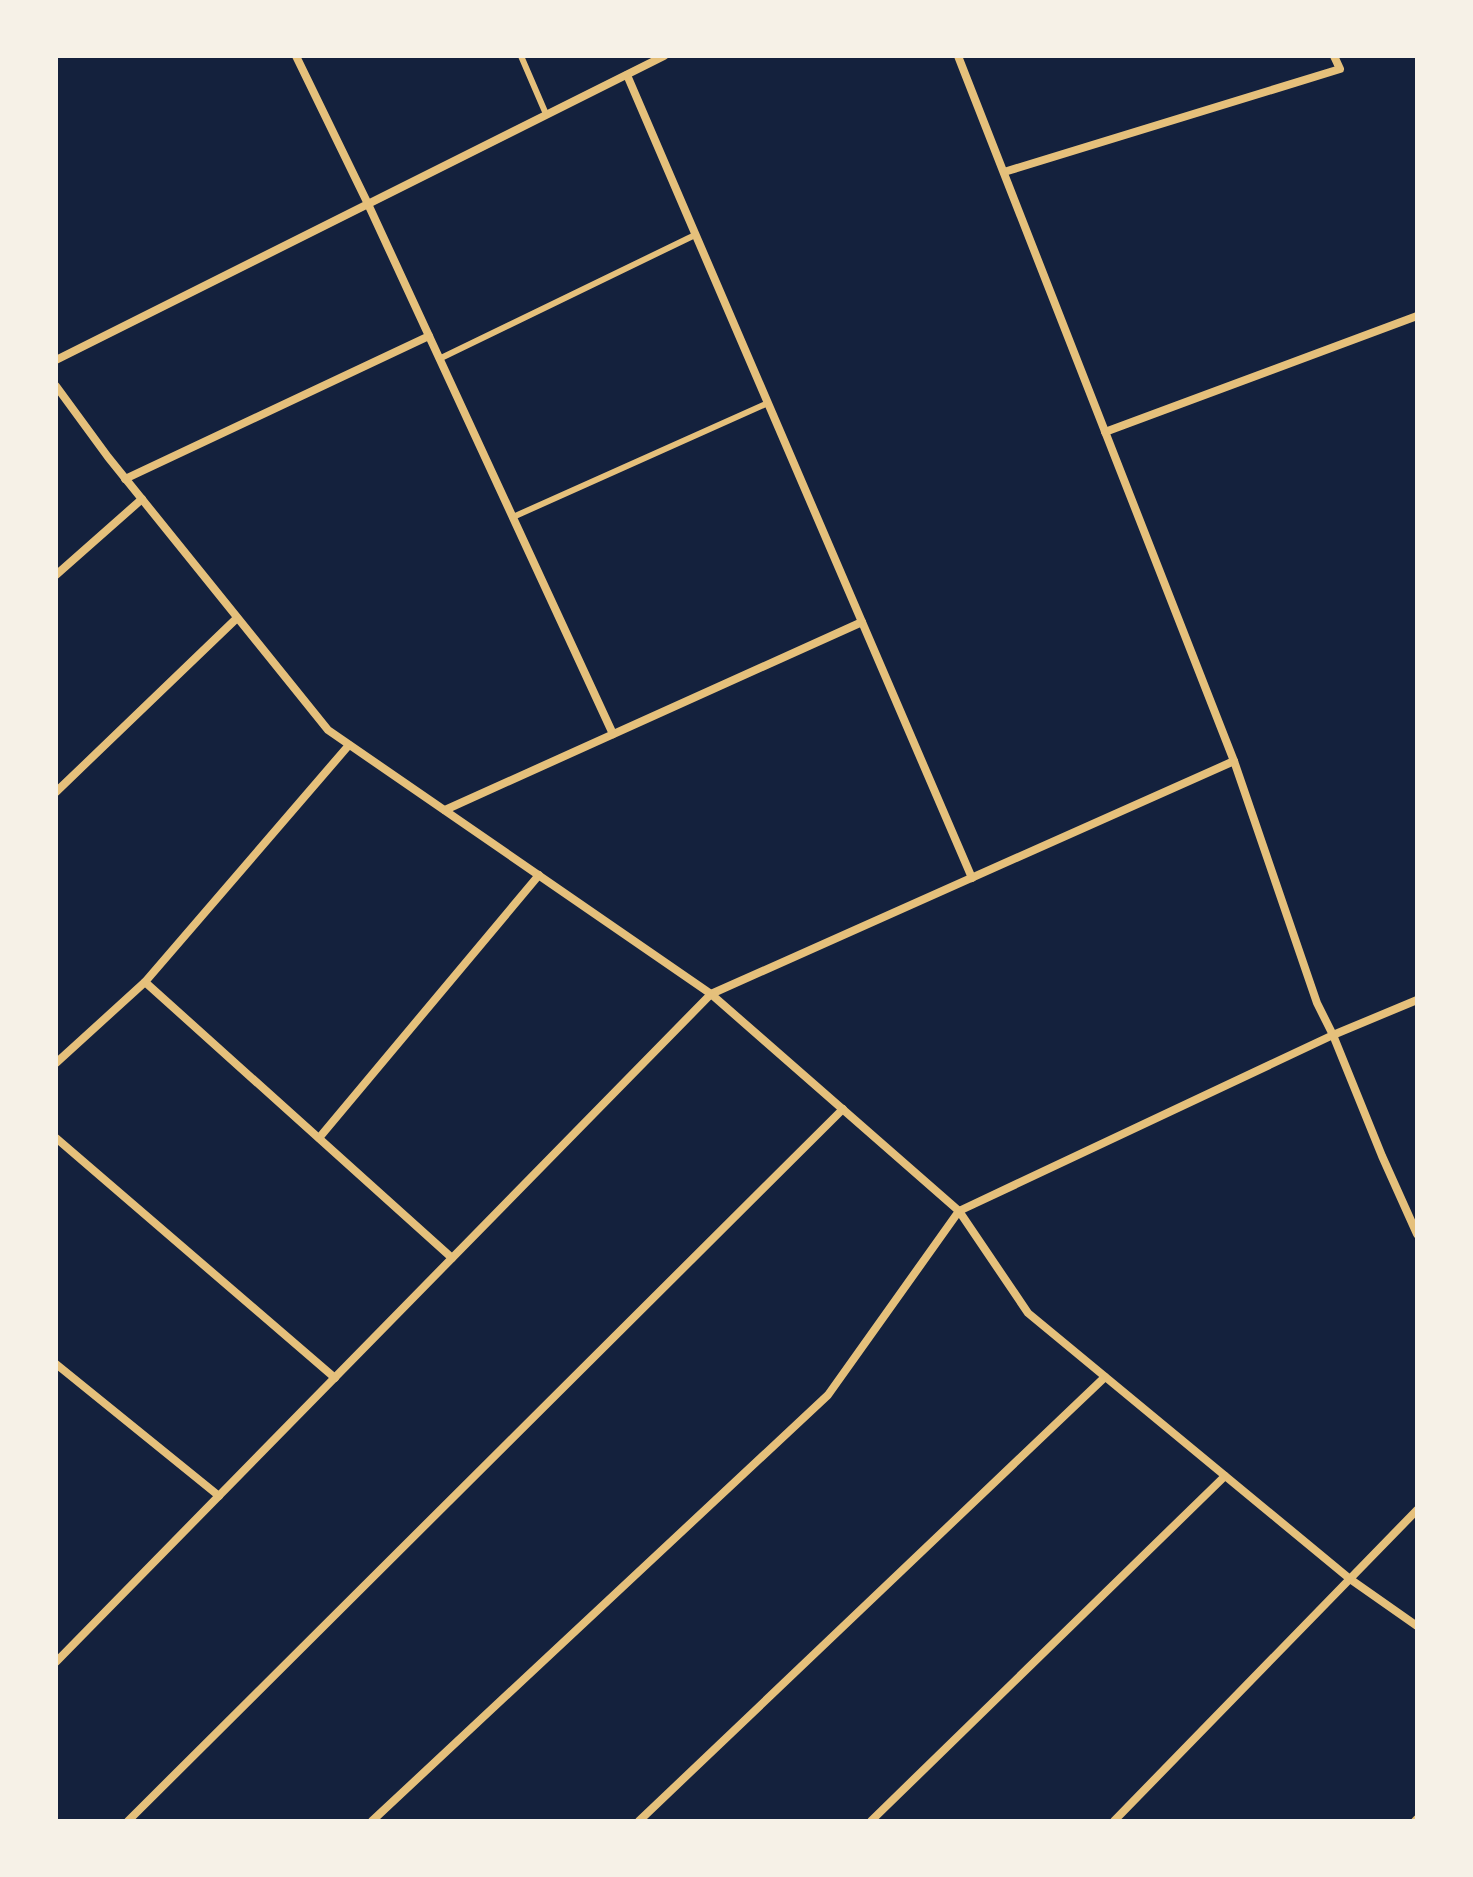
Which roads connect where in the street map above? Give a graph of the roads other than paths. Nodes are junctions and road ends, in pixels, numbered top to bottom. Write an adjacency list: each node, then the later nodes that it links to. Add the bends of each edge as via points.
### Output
1 (296, 56): 9 (street)
2 (521, 56): 7 (lane)
3 (664, 56): 6 (street)
4 (958, 56): 8 (street)
5 (1334, 56): 8 (street, via 1340,69)
6 (627, 75): 7 (street); 10 (street)
7 (546, 114): 9 (street)
8 (1004, 172): 17 (street)
9 (368, 204): 12 (street); 14 (street)
10 (695, 235): 13 (lane); 16 (street)
11 (1417, 316): 17 (street)
12 (429, 336): 13 (street); 18 (street)
13 (439, 359): 20 (street)
14 (56, 360)
15 (56, 386): 18 (street)
16 (768, 403): 20 (lane); 23 (street)
17 (1105, 432): 26 (street)
18 (125, 479): 19 (street)
19 (142, 499): 21 (street); 22 (street)
20 (513, 517): 24 (street)
21 (56, 575)
22 (237, 618): 25 (street, via 328,730); 27 (street)
23 (862, 622): 24 (street); 30 (street)
24 (613, 734): 28 (street)
25 (349, 745): 28 (street); 31 (street)
26 (1234, 761): 30 (street); 34 (street, via 1317,1003)
27 (56, 792)
28 (445, 810): 29 (street)
29 (539, 875): 32 (street); 38 (street)
30 (972, 878): 32 (street)
31 (145, 982): 35 (street); 38 (street)
32 (711, 994): 36 (street); 41 (street)
33 (1417, 1000): 34 (street)
34 (1333, 1035): 39 (street); 40 (street)
35 (56, 1063)
36 (843, 1109): 39 (street); 51 (street)
37 (56, 1138): 44 (street)
38 (319, 1138): 41 (street)
39 (959, 1211): 43 (street, via 1028,1313); 52 (street, via 828,1395)
40 (1417, 1234)
41 (452, 1258): 44 (street)
42 (56, 1364): 46 (street)
43 (1105, 1377): 45 (street); 53 (street)
44 (335, 1378): 46 (street)
45 (1225, 1476): 48 (street); 54 (street)
46 (219, 1496): 50 (street)
47 (1417, 1510): 48 (street)
48 (1350, 1579): 49 (street); 55 (street)
49 (1417, 1626)
50 (56, 1662)
51 (128, 1821)
52 (372, 1821)
53 (639, 1821)
54 (871, 1821)
55 (1114, 1821)

